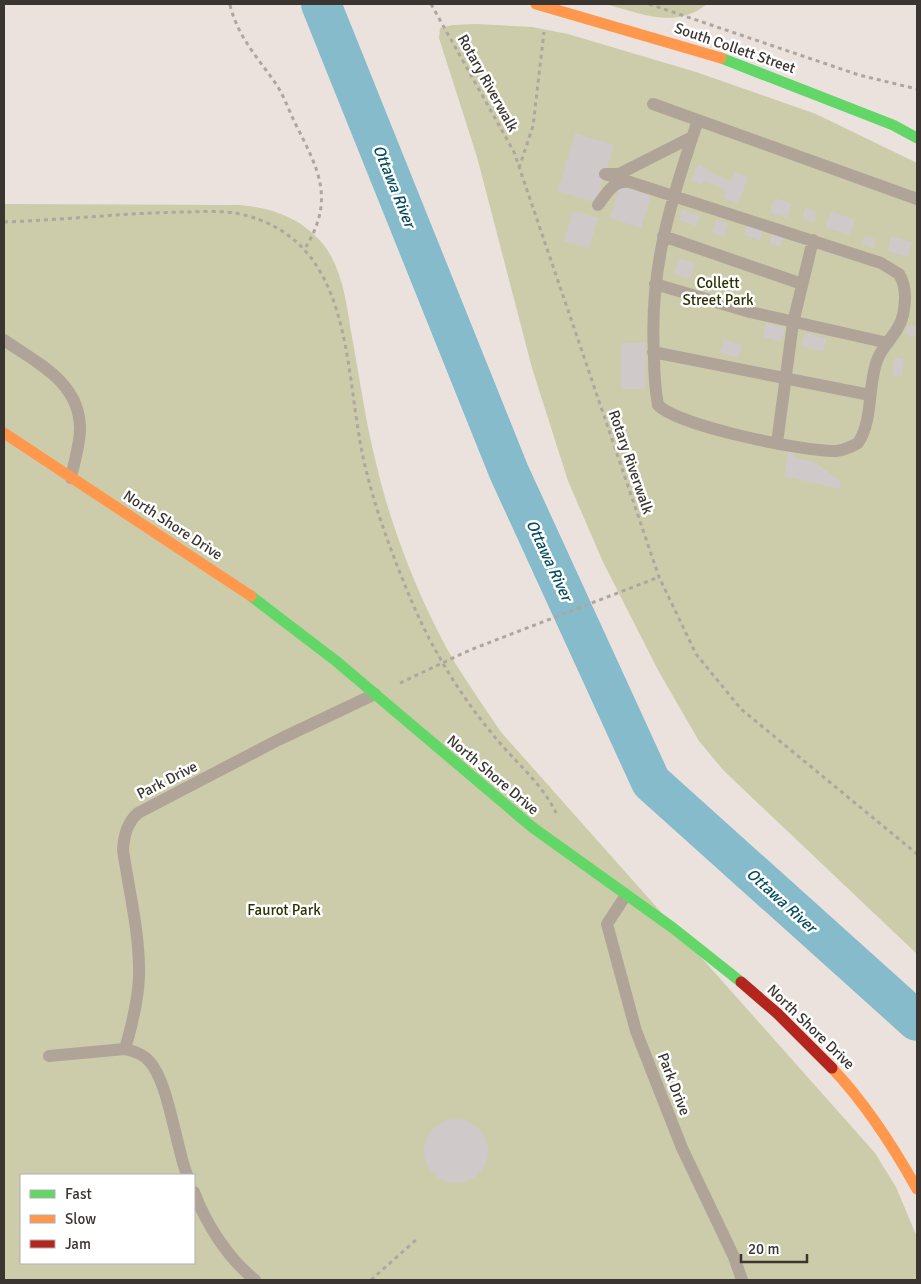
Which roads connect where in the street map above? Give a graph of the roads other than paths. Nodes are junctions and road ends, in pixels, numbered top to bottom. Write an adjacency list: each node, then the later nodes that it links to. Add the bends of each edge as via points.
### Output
1 (542, 5): 5 (street, South Collett Street, via 683,44 746,66)
2 (653, 104): 3 (lane)
3 (698, 120): 4 (lane); 9 (lane)
4 (692, 137): 6 (lane, via 618,174); 8 (lane)
5 (917, 138)
6 (605, 175): 7 (lane); 7 (lane, via 602,196 595,211 616,183)
7 (634, 183): 8 (lane)
8 (674, 195): 10 (lane); 11 (lane)
9 (917, 200)
10 (663, 236): 12 (lane); 13 (lane)
11 (813, 240): 13 (lane); 16 (lane, via 881,263 899,274 904,287 904,311 900,326)
12 (655, 284): 14 (lane); 17 (lane)
13 (802, 284): 14 (lane)
14 (794, 323): 16 (lane); 18 (lane)
15 (4, 340): 22 (lane, via 58,378 68,387 75,401 80,430)
16 (888, 344): 19 (lane, via 879,357)
17 (653, 352): 18 (lane); 21 (lane, via 658,405 664,412)
18 (785, 378): 19 (lane); 21 (lane)
19 (870, 395): 21 (lane, via 862,437 850,448 838,451)
20 (4, 432): 22 (street, North Shore Drive)
21 (777, 443)
22 (71, 478): 23 (street, North Shore Drive, via 248,593)
23 (375, 694): 24 (street, North Shore Drive, via 534,829); 25 (lane, Park Drive, via 269,744 130,820 123,850 136,932 139,976 134,1017)
24 (626, 895): 28 (street, North Shore Drive, via 674,929 777,1013 843,1079 877,1121); 31 (lane, Park Drive, via 608,924 636,1031 682,1148)
25 (125, 1049): 26 (lane); 27 (lane, via 144,1056 161,1079)
26 (50, 1056)
27 (187, 1174)
28 (917, 1189)
29 (195, 1194): 30 (lane, via 228,1252)
30 (255, 1280)
31 (742, 1280)

